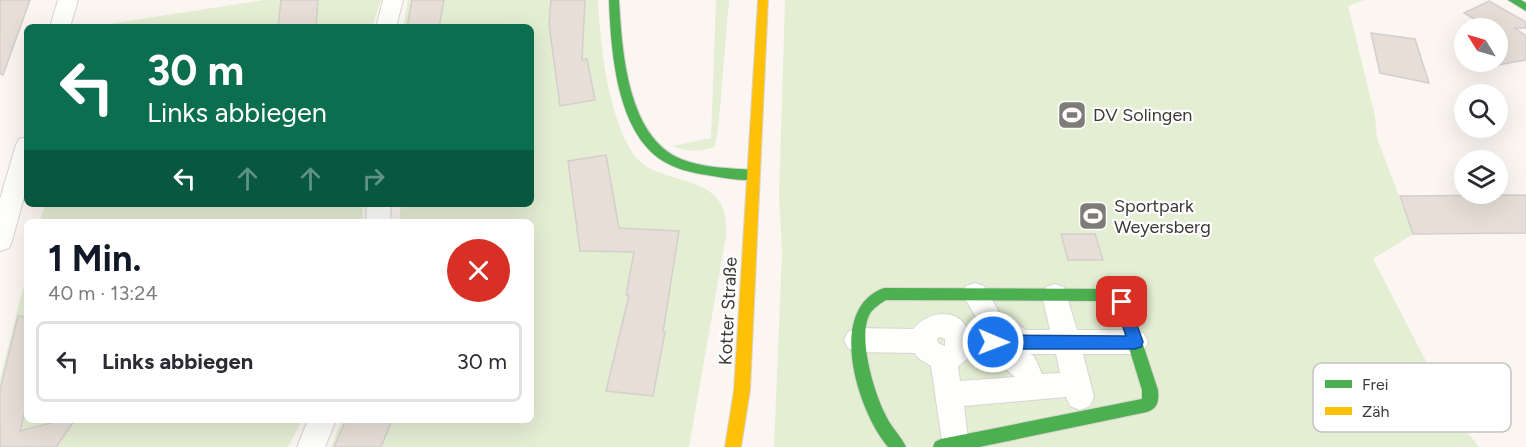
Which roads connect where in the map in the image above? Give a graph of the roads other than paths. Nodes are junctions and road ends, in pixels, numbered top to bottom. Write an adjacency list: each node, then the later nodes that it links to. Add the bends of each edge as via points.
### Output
1 (68, 0): 7 (street)
2 (393, 0): 8 (street)
3 (614, 0): 10 (street, via 623,74 635,122 655,151 702,170)
4 (763, 0): 10 (street, Kotter Straße)
5 (1512, 0): 6 (street)
6 (1526, 8)
7 (61, 24)
8 (387, 24)
9 (24, 157): 11 (street)
10 (753, 175): 28 (street, Kotter Straße, via 742,390)
11 (0, 242)
12 (975, 294): 13 (street); 14 (street); 18 (street, via 990,320)
13 (937, 295): 15 (street, via 876,297 865,308); 16 (street)
14 (1055, 295): 19 (street); 20 (street, via 1116,297 1125,309)
15 (857, 340): 16 (street); 29 (street, via 880,426)
16 (941, 341): 17 (street); 23 (street)
17 (993, 342): 18 (street); 22 (street, via 1024,365)
18 (1022, 342): 19 (street)
19 (1067, 342): 20 (street); 21 (street)
20 (1135, 342): 24 (street, via 1150,390 1149,404)
21 (1077, 384): 22 (street); 24 (street)
22 (1034, 388): 23 (street)
23 (949, 395): 26 (street)
24 (1086, 419): 26 (street)
25 (321, 423): 27 (street)
26 (949, 446)
27 (311, 447)
28 (733, 447)
29 (898, 447)

